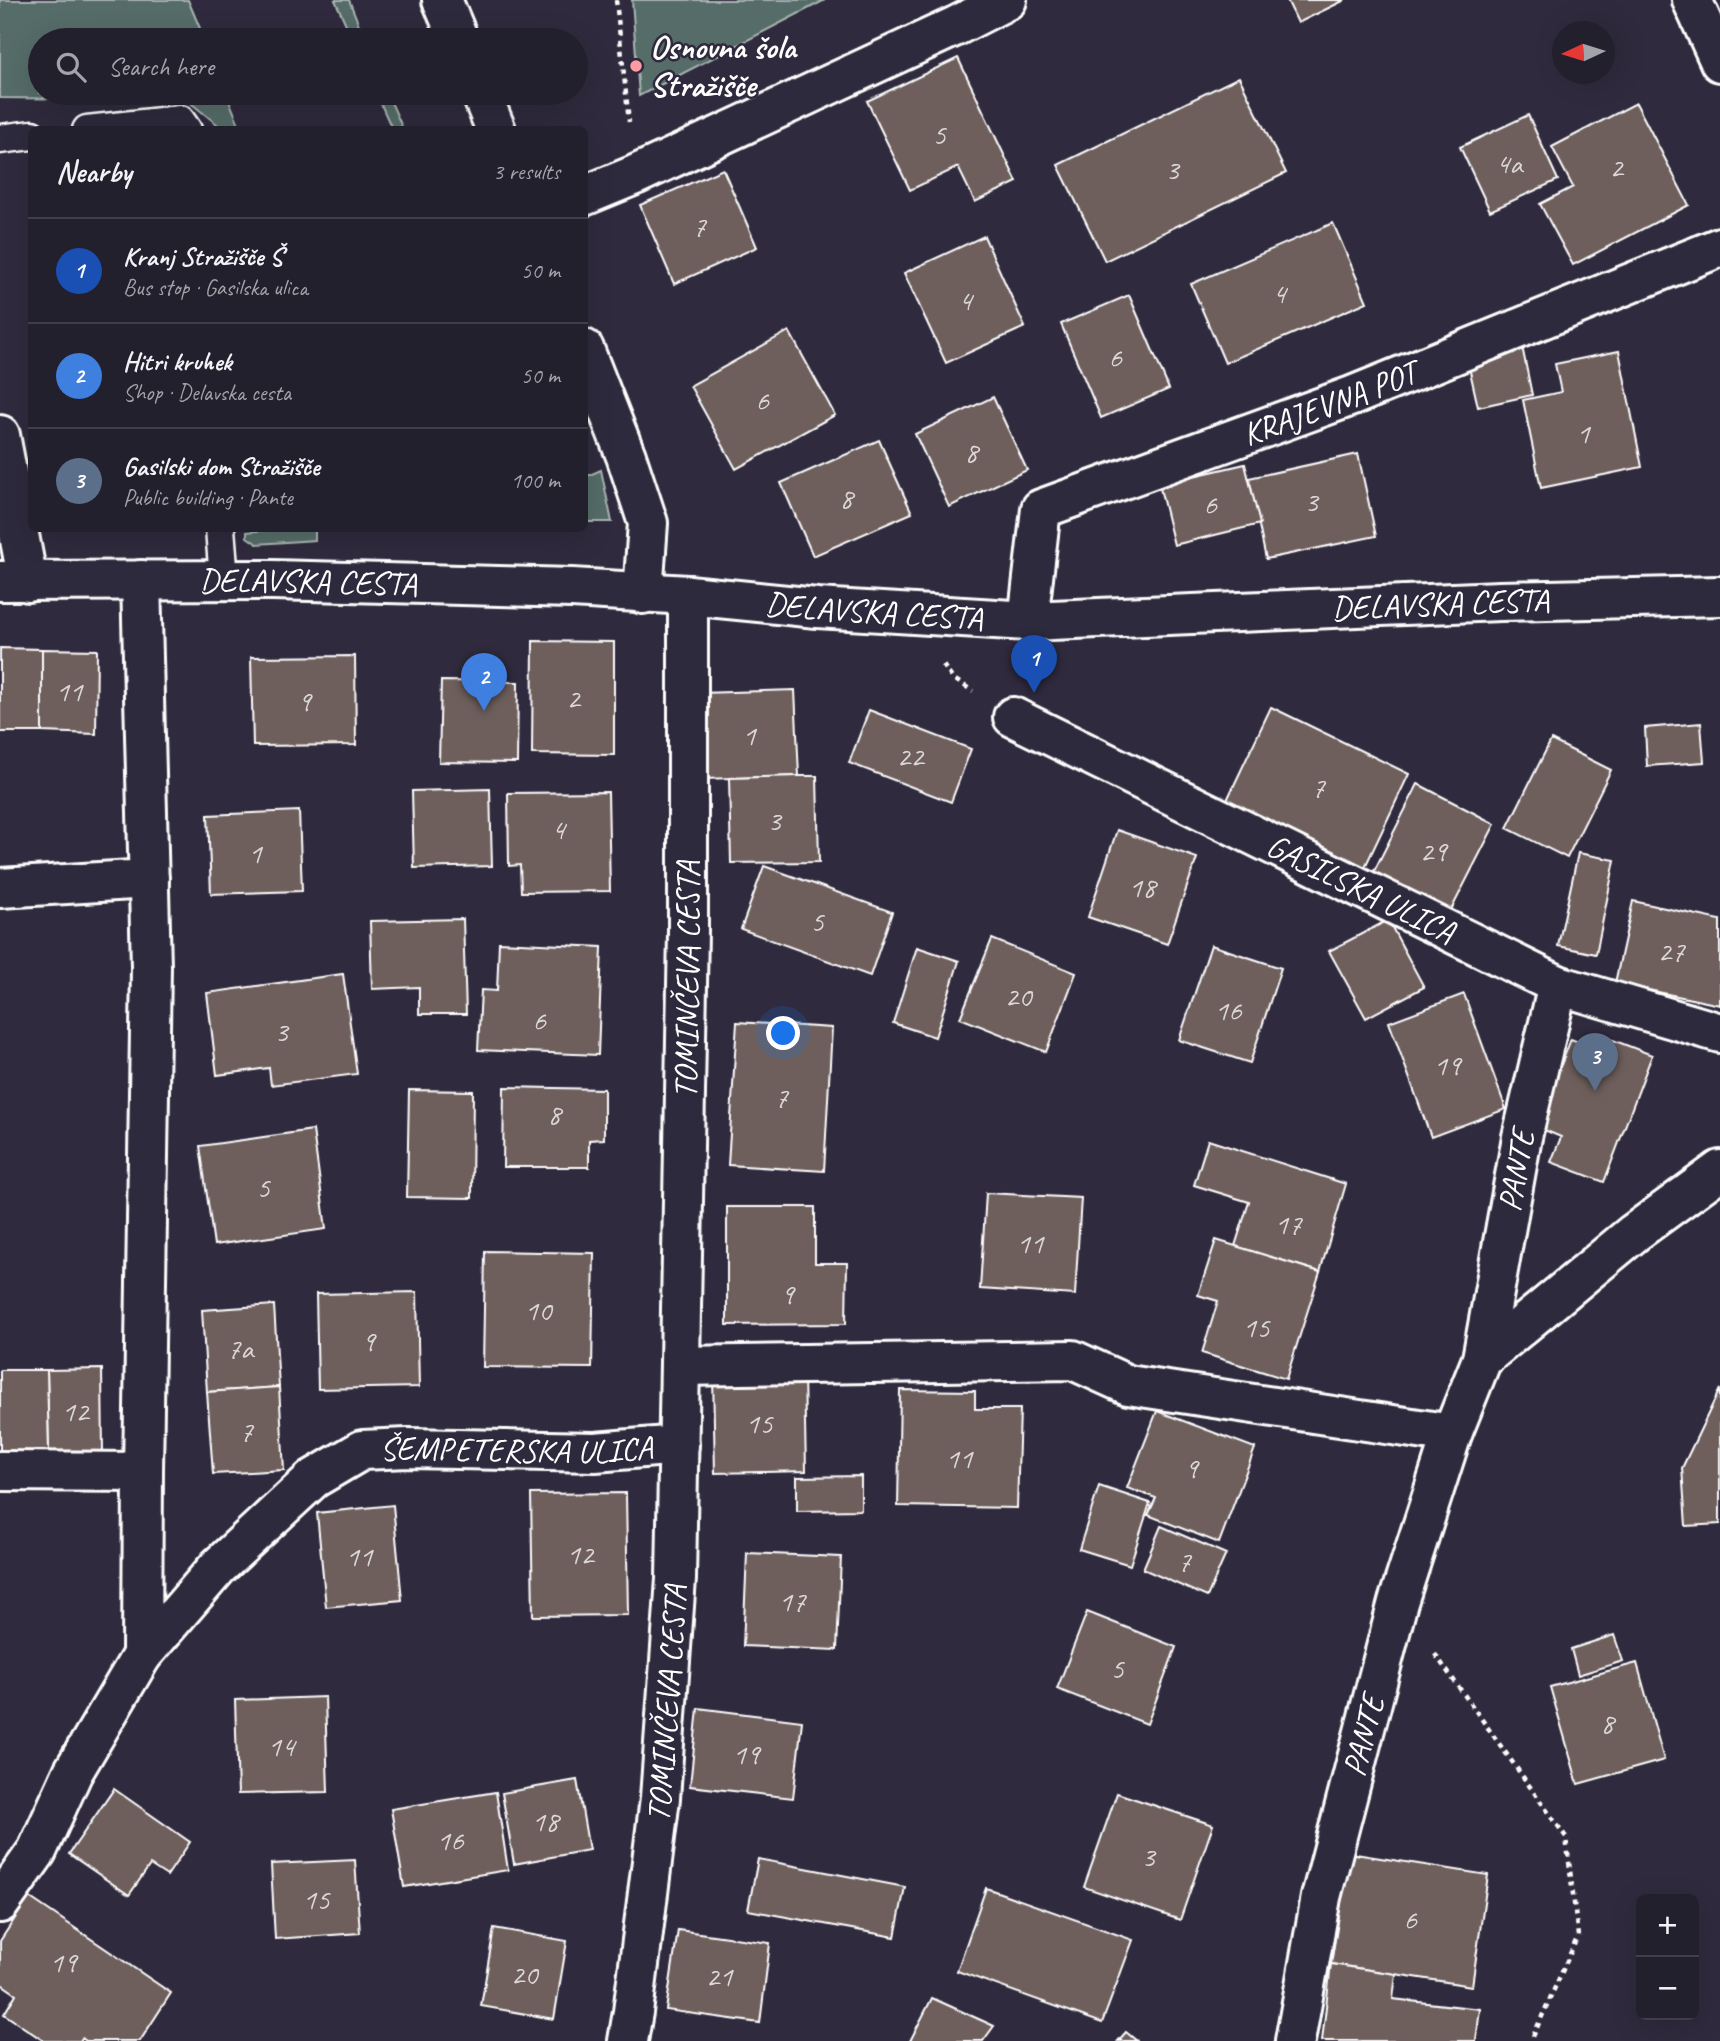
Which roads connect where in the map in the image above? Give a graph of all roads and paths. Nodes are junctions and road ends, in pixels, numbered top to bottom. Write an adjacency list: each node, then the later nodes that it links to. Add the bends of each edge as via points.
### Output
1 (442, 0): 5 (street)
2 (617, 0): 13 (path)
3 (1007, 0): 13 (street)
4 (1692, 0): 6 (street)
5 (454, 28)
6 (1720, 62)
7 (486, 105): 10 (street)
8 (125, 126): 9 (lane, via 180,120)
9 (184, 126)
10 (494, 126)
11 (28, 136): 12 (lane)
12 (0, 139)
13 (635, 176): 14 (street)
14 (588, 194)
15 (1720, 247): 26 (street, KRAJEVNA POT, via 1352,396 1041,509)
16 (588, 359): 22 (street, via 648,523)
17 (0, 435): 21 (street, DELAVSKA CESTA)
18 (220, 532): 20 (lane)
19 (141, 580): 20 (street, DELAVSKA CESTA); 21 (street, DELAVSKA CESTA); 28 (street)
20 (224, 580): 22 (street, DELAVSKA CESTA)
21 (14, 581)
22 (643, 594): 23 (street, DELAVSKA CESTA)
23 (688, 595): 25 (street, DELAVSKA CESTA); 34 (street, TOMINČEVA CESTA)
24 (1720, 596): 26 (street, DELAVSKA CESTA)
25 (911, 614): 26 (street, DELAVSKA CESTA); 27 (path, via 952,678)
26 (1028, 621)
27 (1013, 717): 30 (street, GASILSKA ULICA)
28 (149, 879): 29 (street); 38 (street)
29 (0, 888)
30 (1558, 985): 31 (street, GASILSKA ULICA); 33 (street, PANTE, via 1522,1137)
31 (1720, 1033)
32 (1720, 1170): 33 (street, PANTE, via 1634,1233)
33 (1482, 1359): 35 (street, PANTE)
34 (680, 1366): 35 (street, via 1073,1360 1128,1385); 36 (street, TOMINČEVA CESTA)
35 (1452, 1434): 39 (street, PANTE)
36 (679, 1445): 40 (street, ŠEMPETERSKA ULICA, via 595,1452 362,1450 313,1479 237,1549); 42 (street, TOMINČEVA CESTA, via 676,1579 660,1798)
37 (0, 1471): 38 (street)
38 (143, 1472): 40 (street)
39 (1398, 1602): 43 (street, PANTE, via 1321,1897); 44 (path, via 1566,1837 1578,1936)
40 (142, 1655): 41 (street, ŠEMPETERSKA ULICA, via 73,1772 37,1851)
41 (0, 1903)
42 (628, 2041)
43 (1295, 2041)
44 (1531, 2041)

